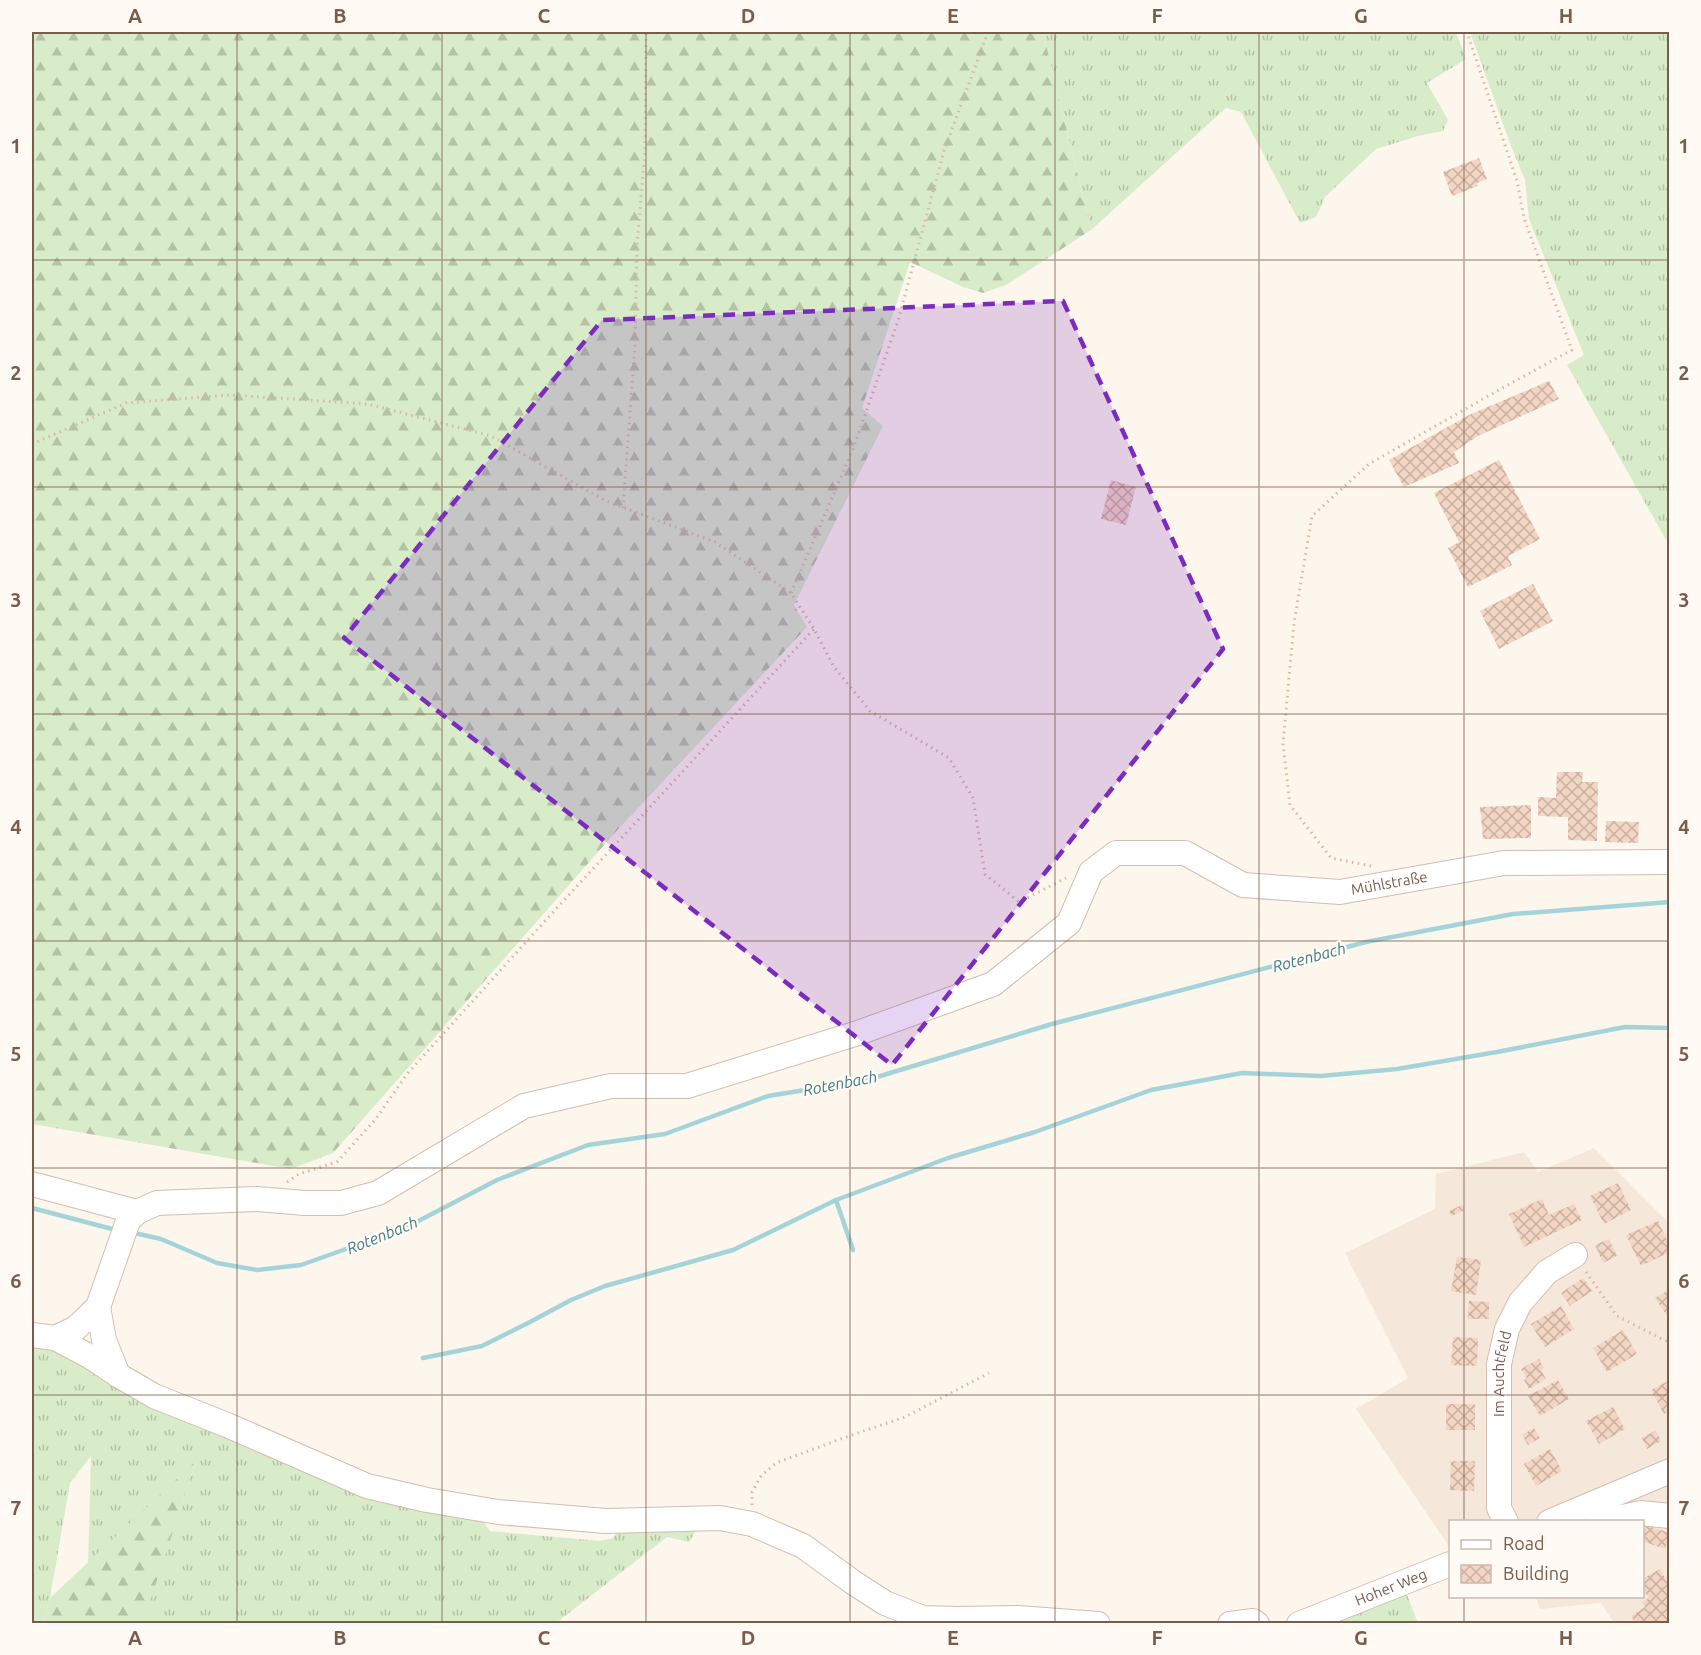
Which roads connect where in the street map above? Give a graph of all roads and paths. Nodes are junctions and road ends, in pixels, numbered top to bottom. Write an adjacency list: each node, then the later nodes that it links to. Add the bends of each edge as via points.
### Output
1 (646, 32): 5 (path, via 645,151)
2 (988, 32): 6 (path, via 944,151 898,321 853,449)
3 (1467, 32): 9 (path, via 1517,181 1524,218 1572,350 1369,464 1312,516 1294,623 1282,744 1290,806 1331,858)
4 (32, 444): 5 (path, via 126,404 230,395 368,404 491,436)
5 (623, 508): 6 (path, via 715,542)
6 (791, 593): 7 (path)
7 (814, 629): 10 (path, via 834,667 870,711 949,758 973,798 985,874 1019,902); 12 (path, via 407,1074 375,1120 337,1162)
8 (1670, 862): 13 (street, Mühlstraße, via 1504,863 1340,892 1243,885 1185,852 1116,853 1091,872 1069,923 983,988 858,1033 687,1086 611,1086 524,1106 378,1193 341,1203 256,1199 157,1203)
9 (1377, 867)
10 (1073, 875)
11 (32, 1184): 13 (street)
12 (282, 1184)
13 (129, 1224): 15 (street)
14 (1575, 1255): 17 (path, via 1617,1316); 22 (street, Im Auchtfeld, via 1546,1272 1520,1303 1507,1329 1499,1364 1499,1508)
15 (98, 1307): 16 (street, via 76,1328); 19 (street, via 104,1340)
16 (43, 1337): 19 (street, via 90,1357)
17 (1670, 1343)
18 (990, 1372): 25 (path, via 905,1417 776,1463 761,1476 752,1492)
19 (118, 1375): 25 (street, via 154,1396 387,1491 498,1512 562,1518 720,1518)
20 (1670, 1471): 23 (street)
21 (1670, 1516): 24 (street, via 1641,1513)
22 (1505, 1520)
23 (1551, 1520)
24 (1604, 1520)
25 (752, 1524): 27 (street, via 803,1546 885,1603 923,1618)
26 (1449, 1564): 30 (street, Hoher Weg)
27 (1098, 1623)
28 (1230, 1623): 29 (street)
29 (1257, 1623)
30 (1299, 1623)

